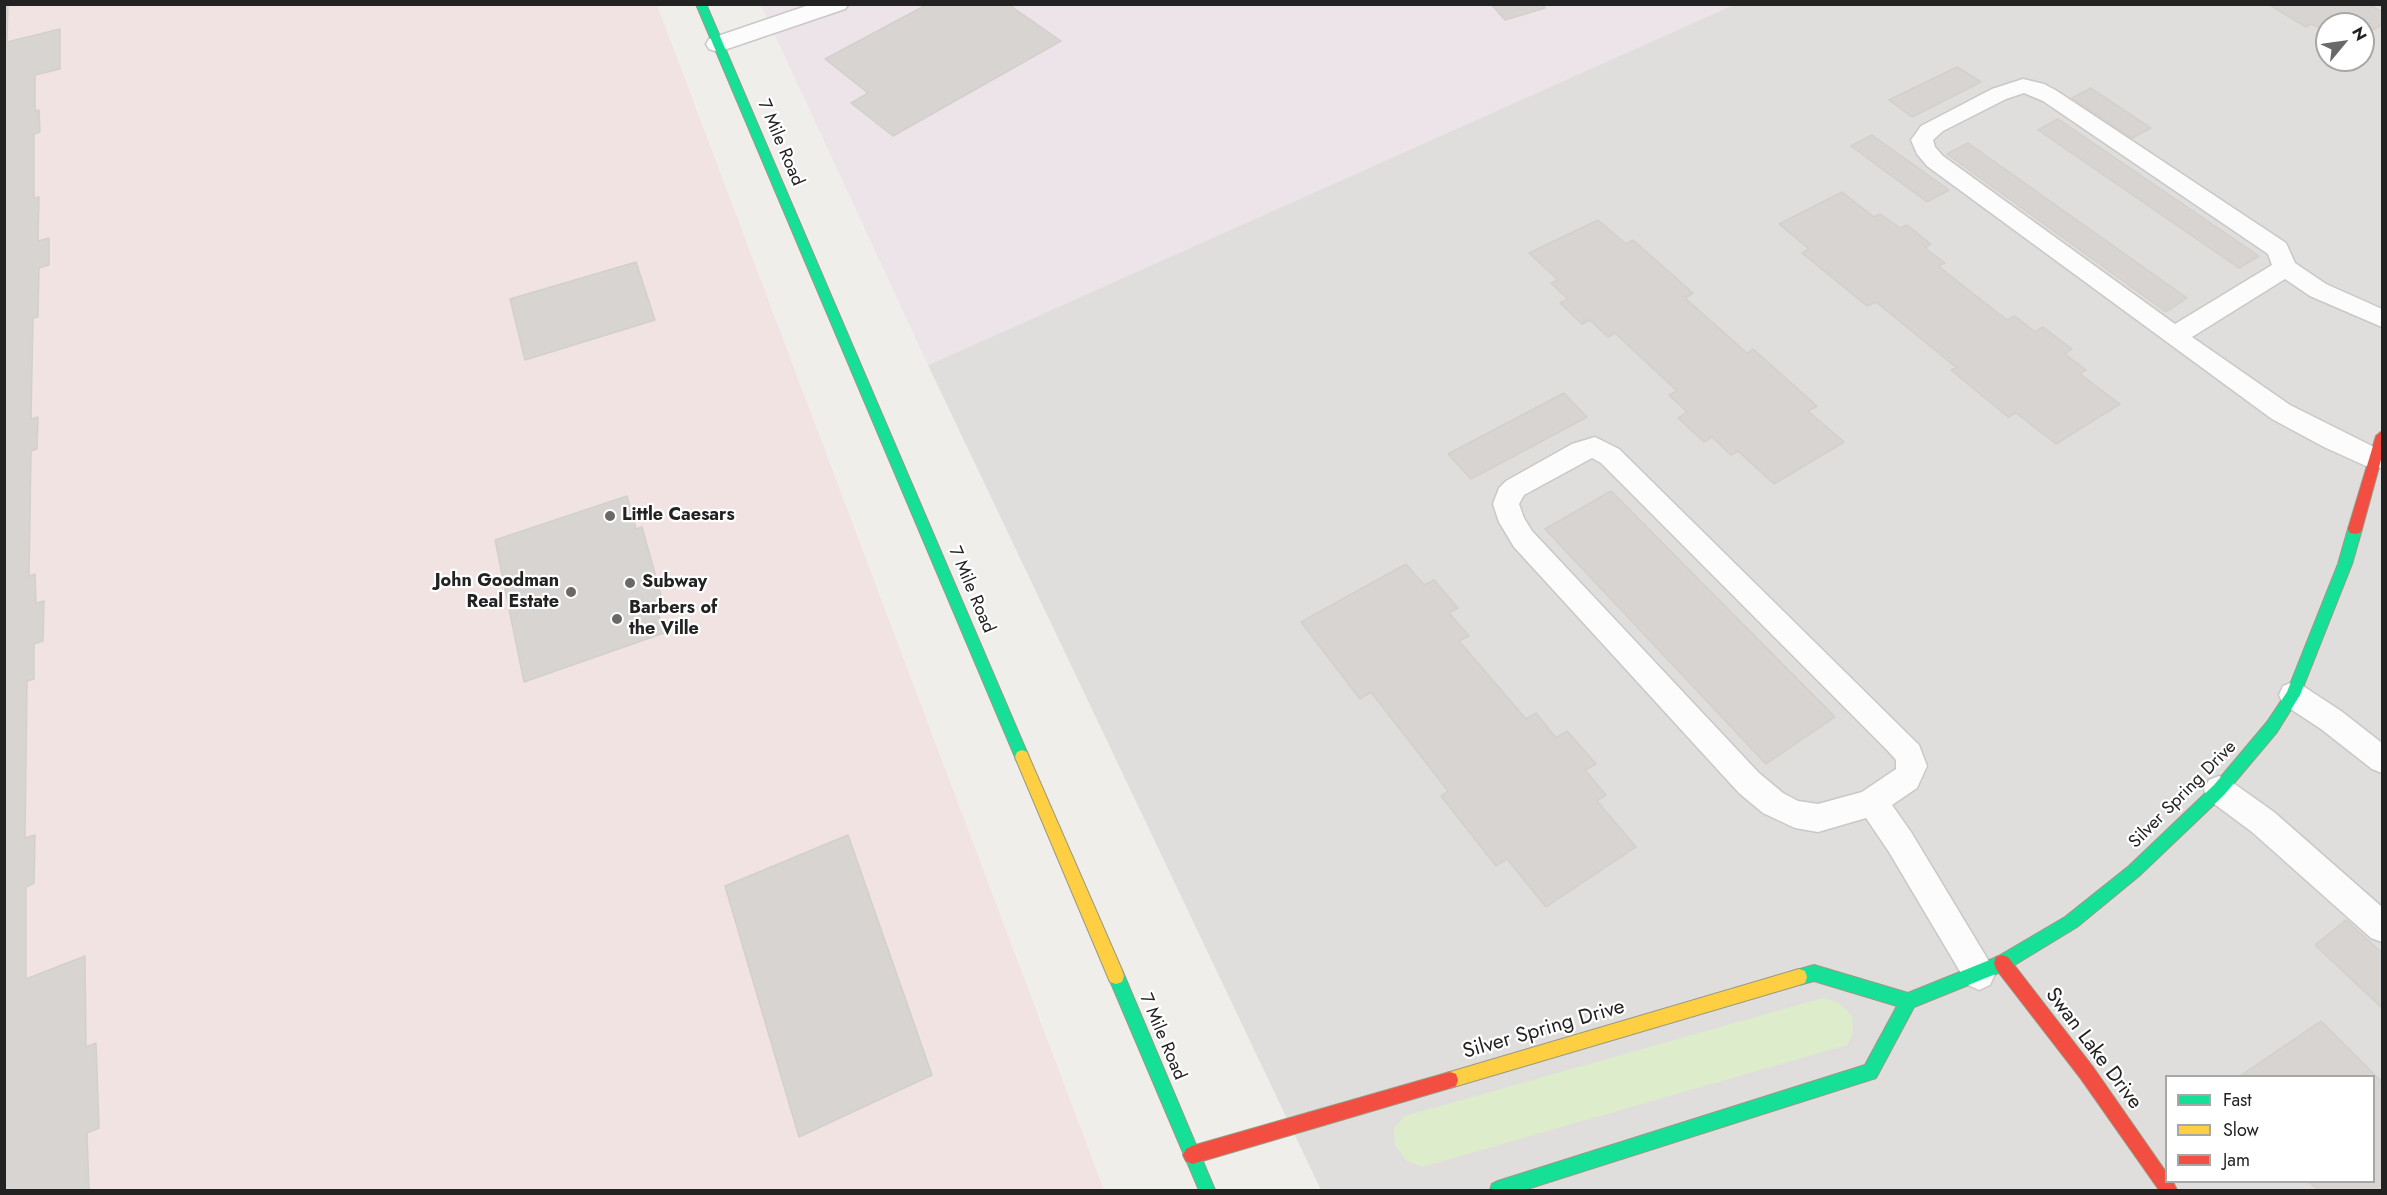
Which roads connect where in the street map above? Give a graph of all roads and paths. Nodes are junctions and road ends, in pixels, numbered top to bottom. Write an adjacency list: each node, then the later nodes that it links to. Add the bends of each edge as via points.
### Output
1 (701, 4): 3 (street, 7 Mile Road)
2 (837, 4): 3 (street)
3 (718, 44): 16 (street, 7 Mile Road)
4 (2285, 268): 5 (lane, via 2318,290); 6 (lane); 6 (lane, via 2278,249 2037,89 2011,89 1928,131 1922,140 1935,161)
5 (2382, 318)
6 (2174, 336): 8 (lane, via 2281,411)
7 (2382, 436): 8 (street, Silver Spring Drive)
8 (2375, 459): 9 (street, Silver Spring Drive, via 2345,564)
9 (2293, 695): 10 (lane); 11 (street, Silver Spring Drive, via 2272,727)
10 (2382, 760)
11 (2219, 790): 13 (lane, via 2263,822); 14 (street, Silver Spring Drive, via 2134,871 2071,922)
12 (1872, 802): 12 (lane, via 1907,778 1909,754 1610,456 1595,447 1587,448 1508,495 1506,504 1512,522 1523,539 1757,790 1796,814 1818,818); 14 (lane)
13 (2382, 927)
14 (1991, 968): 15 (street, Silver Spring Drive); 19 (street, Swan Lake Drive, via 2087,1073)
15 (1908, 1001): 16 (street, Silver Spring Drive, via 1814,973); 18 (street, via 1870,1072)
16 (1192, 1155): 17 (street, 7 Mile Road)
17 (1207, 1191)
18 (1498, 1191)
19 (2169, 1191)

